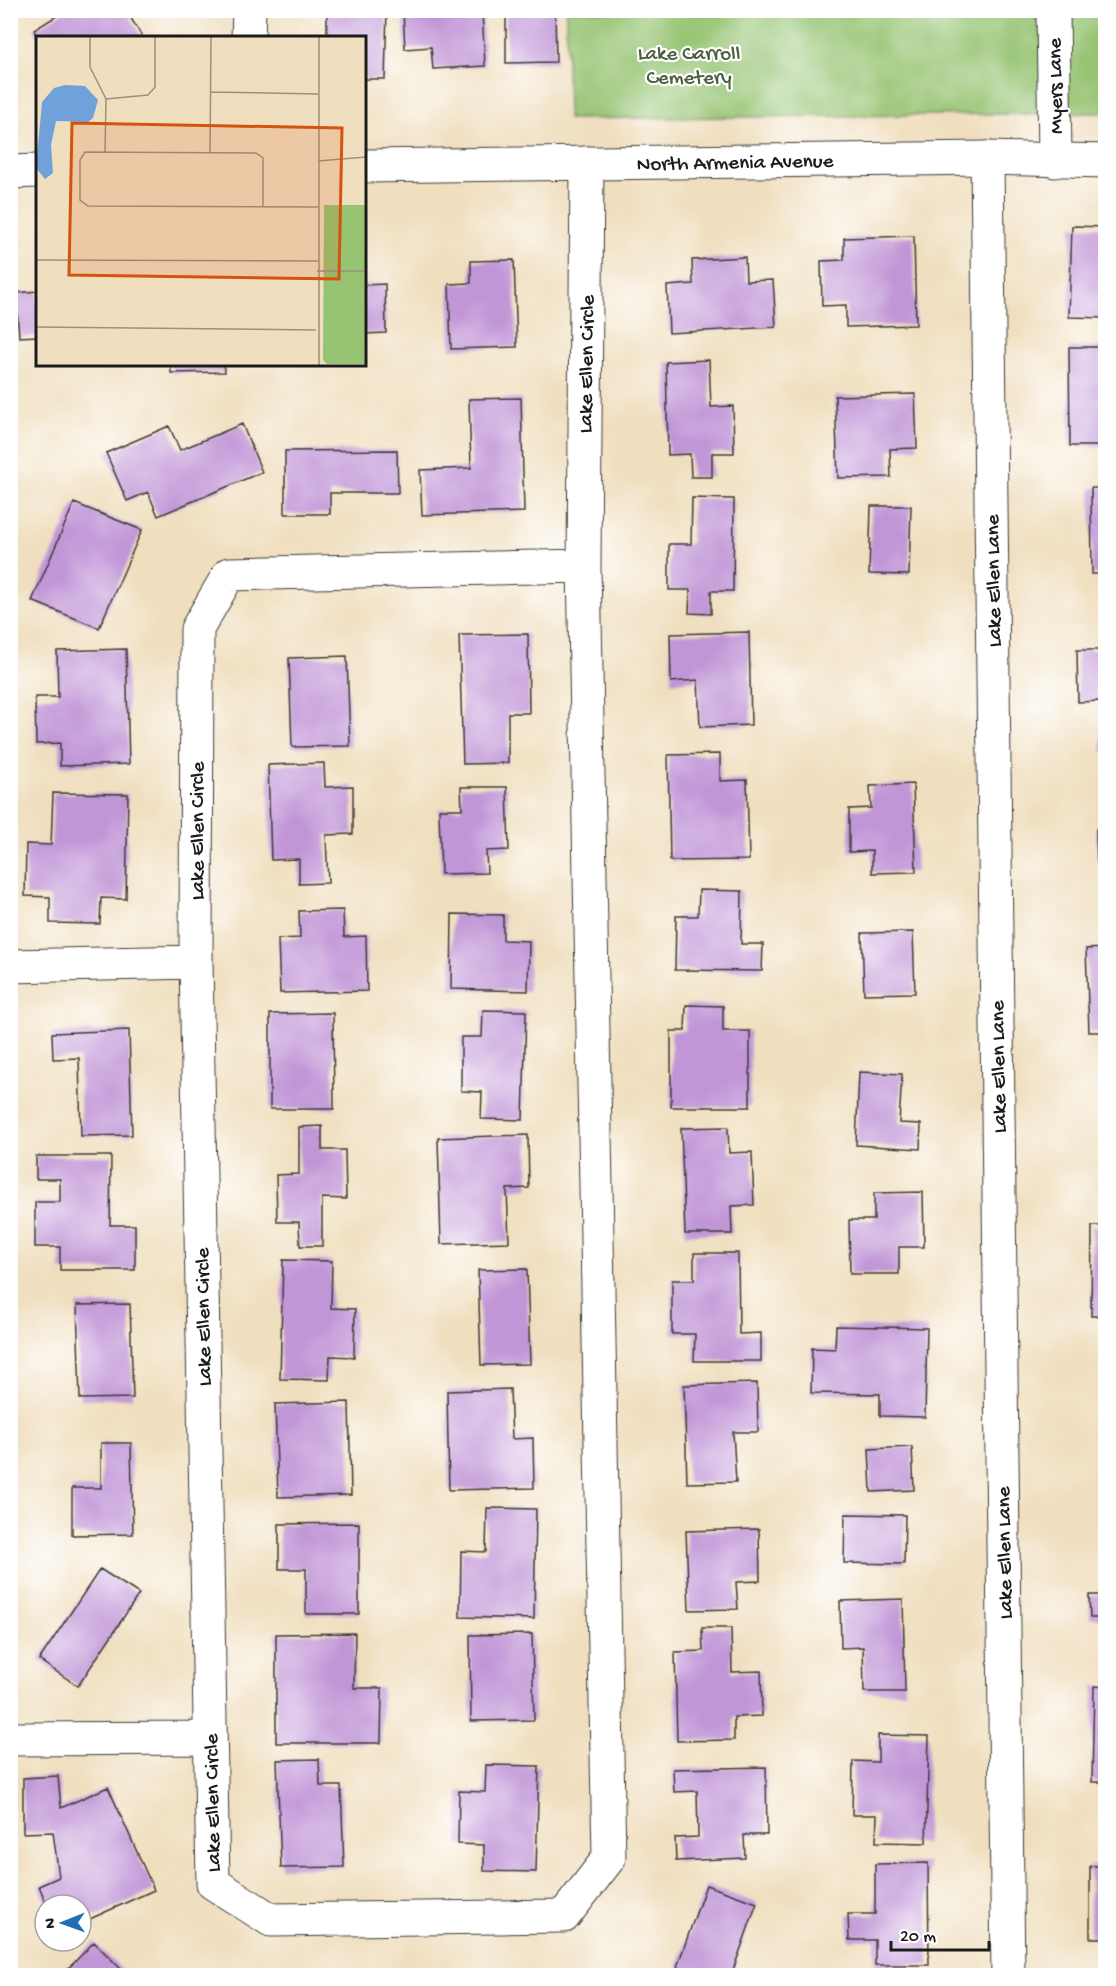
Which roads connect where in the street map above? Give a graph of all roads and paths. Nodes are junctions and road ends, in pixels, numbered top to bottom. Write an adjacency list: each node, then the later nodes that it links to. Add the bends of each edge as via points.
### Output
1 (249, 10): 3 (street)
2 (1053, 10): 5 (street, Myers Lane)
3 (248, 36)
4 (987, 158): 5 (street, North Armenia Avenue); 7 (street, North Armenia Avenue); 16 (street, Lake Ellen Lane)
5 (1055, 161): 6 (street, North Armenia Avenue)
6 (1106, 161)
7 (587, 163): 8 (street, North Armenia Avenue); 11 (street, Lake Ellen Circle)
8 (366, 166)
9 (36, 171): 10 (street)
10 (10, 172)
11 (584, 566): 12 (street, Lake Ellen Circle, via 229,574 197,629); 15 (street, Lake Ellen Circle, via 609,1858 564,1916 270,1920 213,1883)
12 (196, 962): 13 (street); 15 (street, Lake Ellen Circle)
13 (10, 966)
14 (10, 1738): 15 (street)
15 (209, 1738)
16 (1008, 1976)

